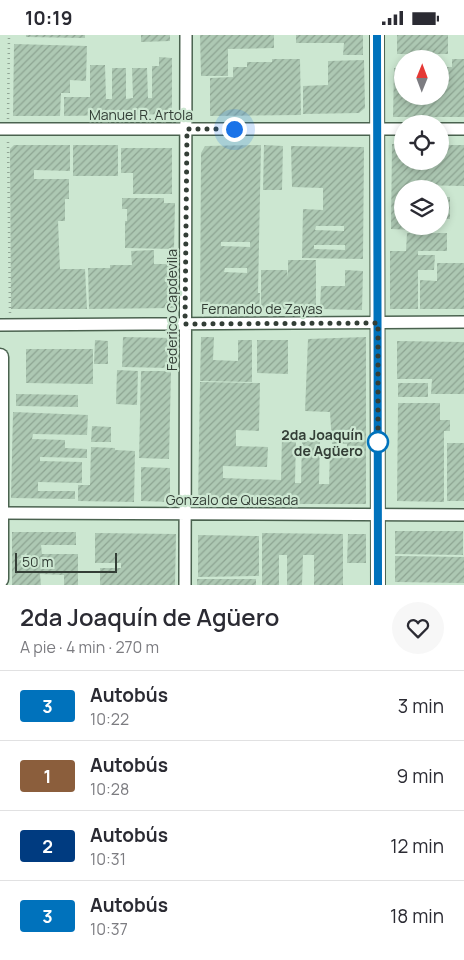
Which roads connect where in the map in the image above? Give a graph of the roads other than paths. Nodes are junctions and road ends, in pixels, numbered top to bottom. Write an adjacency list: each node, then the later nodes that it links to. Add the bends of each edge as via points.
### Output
1 (186, 35): 4 (street, Federico Capdevila)
2 (377, 35): 5 (street)
3 (4, 129): 4 (street, Manuel R. Artola)
4 (187, 129): 5 (street, Manuel R. Artola); 11 (street, Federico Capdevila)
5 (377, 129): 6 (street, Manuel R. Artola); 10 (street)
6 (394, 129)
7 (449, 129): 8 (street)
8 (464, 129)
9 (464, 322): 10 (street, Fernando de Zayas)
10 (378, 323): 11 (street, Fernando de Zayas); 16 (street)
11 (185, 324): 12 (street, Fernando de Zayas); 15 (street, Federico Capdevila)
12 (5, 325)
13 (0, 357): 14 (main road)
14 (0, 513): 15 (street, Gonzalo de Quesada); 18 (main road)
15 (185, 514): 16 (street, Gonzalo de Quesada); 19 (street, Federico Capdevila)
16 (378, 515): 17 (street, Gonzalo de Quesada); 20 (street)
17 (464, 515)
18 (0, 579)
19 (185, 585)
20 (378, 585)

